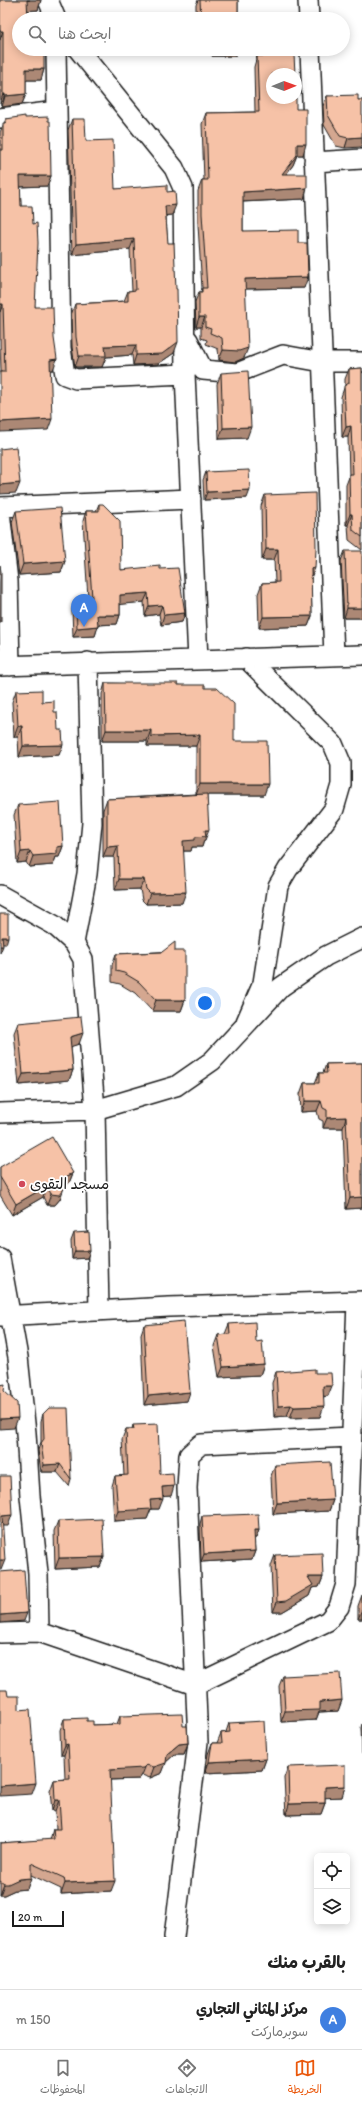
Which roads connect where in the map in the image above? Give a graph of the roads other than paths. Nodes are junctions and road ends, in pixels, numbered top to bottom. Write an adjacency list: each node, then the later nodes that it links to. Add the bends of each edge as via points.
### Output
1 (48, 0): 3 (street)
2 (308, 0): 4 (street)
3 (53, 12)
4 (309, 12)
5 (56, 56): 8 (street)
6 (84, 56): 12 (street, via 174,168 183,188)
7 (310, 56): 11 (street)
8 (57, 111): 9 (street); 15 (street, via 61,348 66,375 76,379)
9 (0, 118)
10 (362, 159): 11 (street)
11 (314, 162): 13 (street)
12 (184, 304): 13 (street, via 188,342 203,370 237,373 283,355); 15 (street)
13 (322, 362): 14 (street); 19 (street)
14 (362, 362)
15 (186, 374): 16 (street)
16 (191, 499): 17 (street); 22 (street)
17 (0, 507)
18 (0, 512): 24 (street, via 8,581)
19 (334, 656): 20 (street); 21 (street)
20 (362, 656)
21 (246, 658): 22 (street); 28 (street, via 333,744 341,763 341,785 334,809 278,886 263,983)
22 (198, 660): 23 (street)
23 (88, 662): 24 (street); 27 (street, via 92,823 87,874)
24 (5, 666)
25 (0, 895): 27 (street, via 54,925)
26 (362, 938): 28 (street, via 326,956 281,987)
27 (74, 942): 29 (street, via 83,959)
28 (246, 1022): 29 (street, via 212,1060 176,1086)
29 (95, 1110): 30 (street); 33 (street)
30 (0, 1113)
31 (0, 1258): 34 (street)
32 (359, 1302): 33 (street); 35 (street)
33 (99, 1311): 34 (street)
34 (6, 1316): 36 (street, via 26,1433 38,1573)
35 (351, 1437): 38 (street, via 346,1584 339,1607 328,1621); 38 (street, via 201,1444 189,1455 187,1488)
36 (39, 1632): 37 (street); 38 (street)
37 (0, 1633)
38 (195, 1685): 39 (street, via 198,1749)
39 (174, 1937)

